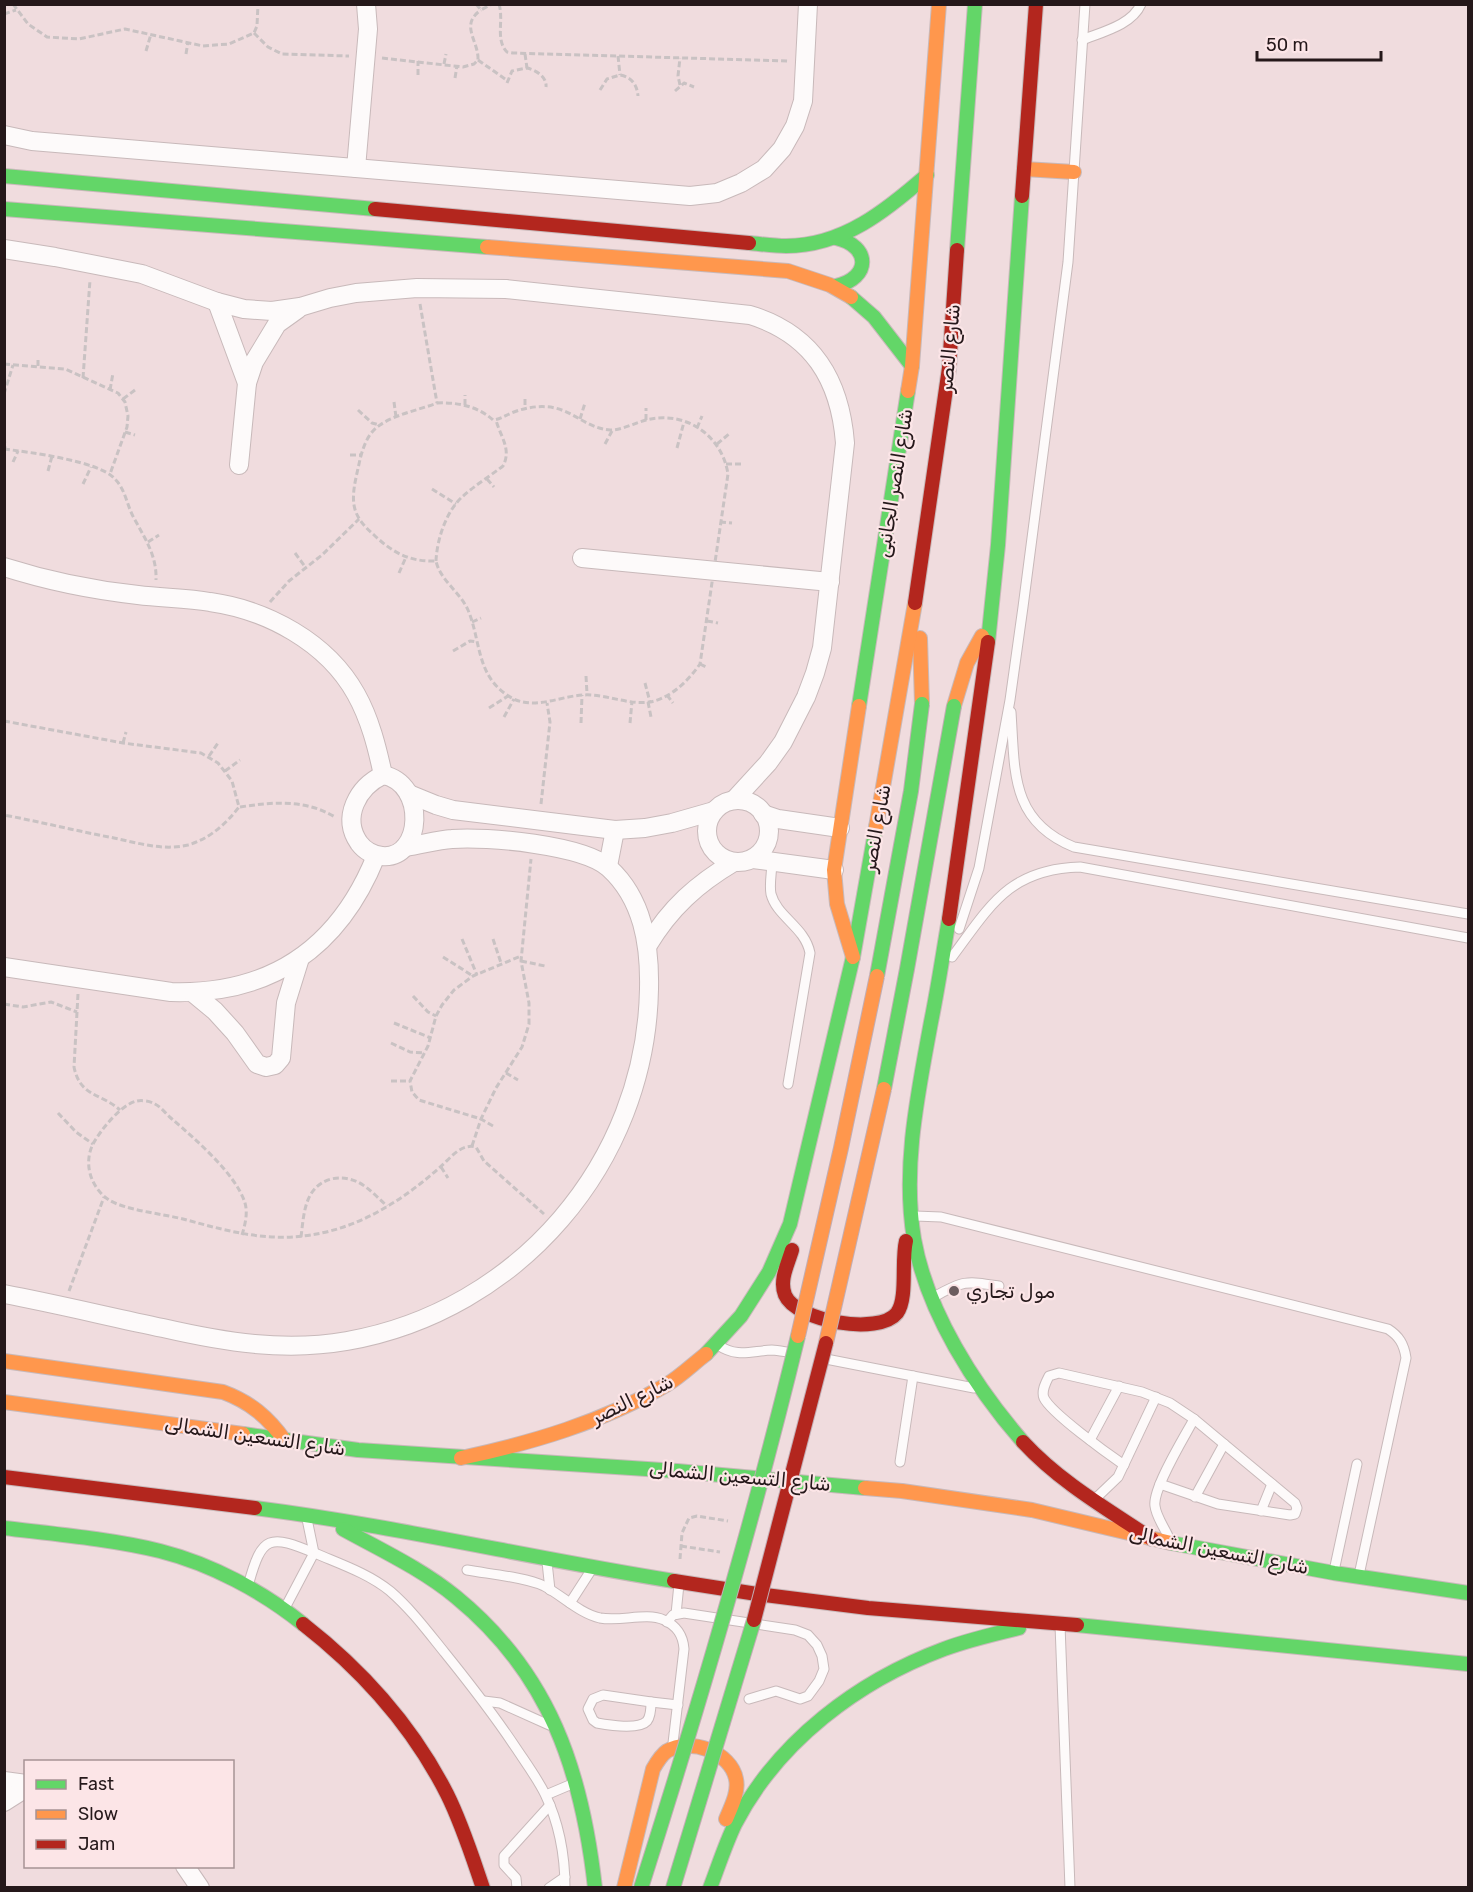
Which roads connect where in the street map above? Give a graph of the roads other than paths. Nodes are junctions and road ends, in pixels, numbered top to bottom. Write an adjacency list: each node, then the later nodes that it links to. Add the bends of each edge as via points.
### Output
1 (366, 4): 10 (street, via 368,29)
2 (808, 4): 10 (street, via 803,101 795,126 782,149 756,174 717,193 690,196)
3 (939, 4): 13 (main road, شارع النصر الجانبى)
4 (975, 4): 27 (main road, شارع النصر, via 949,368)
5 (1036, 4): 11 (main road)
6 (1084, 4): 8 (lane)
7 (1141, 4): 8 (lane, via 1124,23)
8 (1082, 40): 12 (lane)
9 (4, 135): 10 (street, via 32,141)
10 (356, 168)
11 (1024, 170): 12 (main road); 28 (main road)
12 (1074, 172): 29 (lane, via 1068,262)
13 (927, 175): 16 (main road, via 880,216); 21 (main road, شارع النصر الجانبى)
14 (4, 176): 16 (main road, via 787,246)
15 (4, 209): 18 (main road, via 788,271)
16 (836, 238): 18 (main road, via 844,238 858,247 863,262 852,283)
17 (4, 249): 19 (street, via 142,274)
18 (836, 286): 21 (main road, via 876,317)
19 (217, 302): 20 (street, via 244,309); 22 (street)
20 (300, 308): 22 (street, via 277,324); 26 (street, via 356,293 417,288 506,290 750,315 783,328 818,361 834,388 842,417 845,443)
21 (912, 366): 35 (main road, شارع النصر الجانبى)
22 (246, 383): 23 (street)
23 (239, 465)
24 (582, 558): 26 (street)
25 (4, 567): 30 (street, via 83,588 211,602 288,627 329,659 355,692 374,737)
26 (830, 582): 32 (street, via 822,648 806,697 783,742)
27 (915, 604): 47 (main road, شارع النصر); 127 (main road, bridge, via 921,653 918,754 849,1114 764,1471)
28 (990, 625): 50 (main road); 128 (main road, bridge, via 967,663 954,706 876,1125 794,1474)
29 (1010, 700): 44 (lane, via 1021,796 1031,817 1062,842); 50 (lane, via 979,868 963,920)
30 (383, 775): 31 (street, via 399,781); 38 (street, via 357,796 352,819 358,841)
31 (409, 794): 36 (street, via 453,810); 37 (street, via 414,820 413,833)
32 (734, 800): 33 (street); 34 (street, via 745,801)
33 (714, 811): 36 (street, via 672,823); 41 (street, via 707,836 721,858)
34 (763, 814): 35 (street); 39 (street, via 768,839)
35 (840, 828): 43 (main road, شارع النصر الجانبى)
36 (615, 830): 42 (street)
37 (405, 848): 38 (street, via 387,857); 42 (street, via 436,840 481,839 567,849)
38 (376, 855): 48 (street, via 354,902 339,923)
39 (753, 859): 40 (street); 41 (street)
40 (772, 861): 43 (street); 52 (lane, via 774,901 805,938 810,953)
41 (734, 862): 46 (street, via 677,904)
42 (608, 867): 46 (street, via 632,898)
43 (834, 870): 47 (main road, شارع النصر الجانبى, via 839,916)
44 (1468, 914)
45 (1468, 938): 50 (lane, via 1080,867 1061,868 1026,878 996,900)
46 (648, 945): 57 (street, via 649,1003 644,1044 622,1122 604,1159 582,1194 528,1254 461,1301 386,1332 306,1346 265,1346 224,1342)
47 (854, 957): 53 (main road, شارع النصر)
48 (300, 958): 51 (street, via 249,983); 51 (street, via 286,1003 281,1058 275,1065 257,1065 215,1011)
49 (4, 967): 51 (street)
50 (941, 968): 54 (main road, via 913,1122)
51 (192, 992)
52 (788, 1084)
53 (797, 1198): 55 (main road, via 800,1220 784,1288 790,1303 808,1315 867,1325 893,1316 905,1296 903,1251); 59 (main road, شارع النصر, via 769,1272 741,1316)
54 (912, 1216): 55 (main road); 92 (lane, via 941,1217 1388,1329 1395,1334 1406,1358)
55 (914, 1230): 58 (main road)
56 (999, 1286): 58 (lane, via 962,1283)
57 (5, 1294)
58 (932, 1299): 65 (main road)
59 (716, 1344): 60 (lane, via 742,1354 772,1350); 72 (main road, شارع النصر, via 668,1384 623,1408 511,1447)
60 (800, 1354)
61 (811, 1357): 63 (lane)
62 (4, 1361): 70 (main road, via 223,1392 244,1399 262,1412)
63 (913, 1376): 65 (lane); 73 (lane)
64 (1119, 1386): 66 (lane); 69 (lane); 69 (lane, via 1059,1373 1047,1378 1043,1390 1046,1401)
65 (982, 1390): 80 (main road, via 1036,1456)
66 (1156, 1396): 68 (lane); 75 (lane)
67 (4, 1402): 70 (main road, شارع التسعين الشمالى)
68 (1194, 1419): 71 (lane); 77 (lane)
69 (1090, 1440): 75 (lane)
70 (285, 1441): 72 (main road, شارع التسعين الشمالى)
71 (1224, 1444): 78 (lane); 79 (lane)
72 (461, 1458): 85 (main road, شارع التسعين الشمالى, via 874,1487 1032,1510)
73 (900, 1462)
74 (1357, 1464): 91 (lane)
75 (1124, 1465): 80 (lane, via 1115,1482)
76 (4, 1477): 82 (main road)
77 (1160, 1484): 79 (lane); 86 (lane, via 1155,1507)
78 (1272, 1484): 81 (lane); 81 (lane, via 1295,1503 1296,1511 1290,1515)
79 (1195, 1497): 81 (lane)
80 (1094, 1501): 85 (main road)
81 (1261, 1511)
82 (306, 1515): 83 (main road); 87 (lane)
83 (323, 1517): 88 (main road); 108 (main road, via 433,1580 477,1615 526,1671)
84 (4, 1528): 94 (main road, via 170,1554)
85 (1152, 1539): 86 (main road, شارع التسعين الشمالى)
86 (1170, 1542): 91 (main road, شارع التسعين الشمالى)
87 (314, 1553): 94 (lane, via 280,1541 268,1543 261,1549); 98 (lane); 105 (lane, via 361,1572 389,1591)
88 (547, 1560): 89 (main road); 95 (lane)
89 (593, 1568): 93 (main road); 97 (lane)
90 (467, 1570): 95 (lane, via 534,1582)
91 (1334, 1574): 92 (main road, شارع التسعين الشمالى)
92 (1359, 1577): 96 (main road, شارع التسعين الشمالى)
93 (679, 1582): 99 (lane); 101 (main road, via 868,1608)
94 (248, 1588): 98 (main road)
95 (550, 1590): 97 (lane)
96 (1468, 1593)
97 (570, 1603): 100 (lane, via 598,1617 650,1617)
98 (284, 1610): 121 (main road, via 350,1664 410,1732 455,1812)
99 (676, 1614): 100 (lane); 104 (lane, via 795,1630 813,1640 824,1669 808,1696 800,1699 776,1691)
100 (667, 1622): 107 (lane, via 677,1629 684,1642)
101 (1042, 1622): 102 (main road); 117 (main road, via 937,1651 897,1669 853,1696 812,1727 778,1761 740,1815)
102 (1060, 1623): 103 (main road); 130 (lane)
103 (1468, 1664)
104 (749, 1699)
105 (484, 1701): 108 (lane); 114 (lane)
106 (651, 1702): 106 (lane, via 603,1695 593,1699 588,1709 597,1723 639,1726 647,1720); 107 (lane)
107 (678, 1705): 109 (lane)
108 (560, 1730): 111 (main road)
109 (672, 1749): 117 (main road, via 686,1746 716,1753 727,1760 735,1773 736,1789 721,1838); 126 (main road, via 653,1769)
110 (4, 1781): 112 (street)
111 (577, 1782): 114 (lane); 125 (main road, via 590,1836)
112 (24, 1786)
113 (24, 1787): 115 (street)
114 (546, 1795): 116 (lane)
115 (4, 1802)
116 (550, 1805): 119 (lane); 122 (lane, via 504,1856 504,1865 514,1875)
117 (722, 1856): 129 (main road)
118 (186, 1868): 120 (street)
119 (565, 1877): 123 (lane); 124 (lane)
120 (200, 1887)
121 (483, 1887)
122 (517, 1887)
123 (549, 1887)
124 (565, 1887)
125 (595, 1887)
126 (624, 1887)
127 (642, 1887)
128 (673, 1887)
129 (710, 1887)
130 (1070, 1887)

